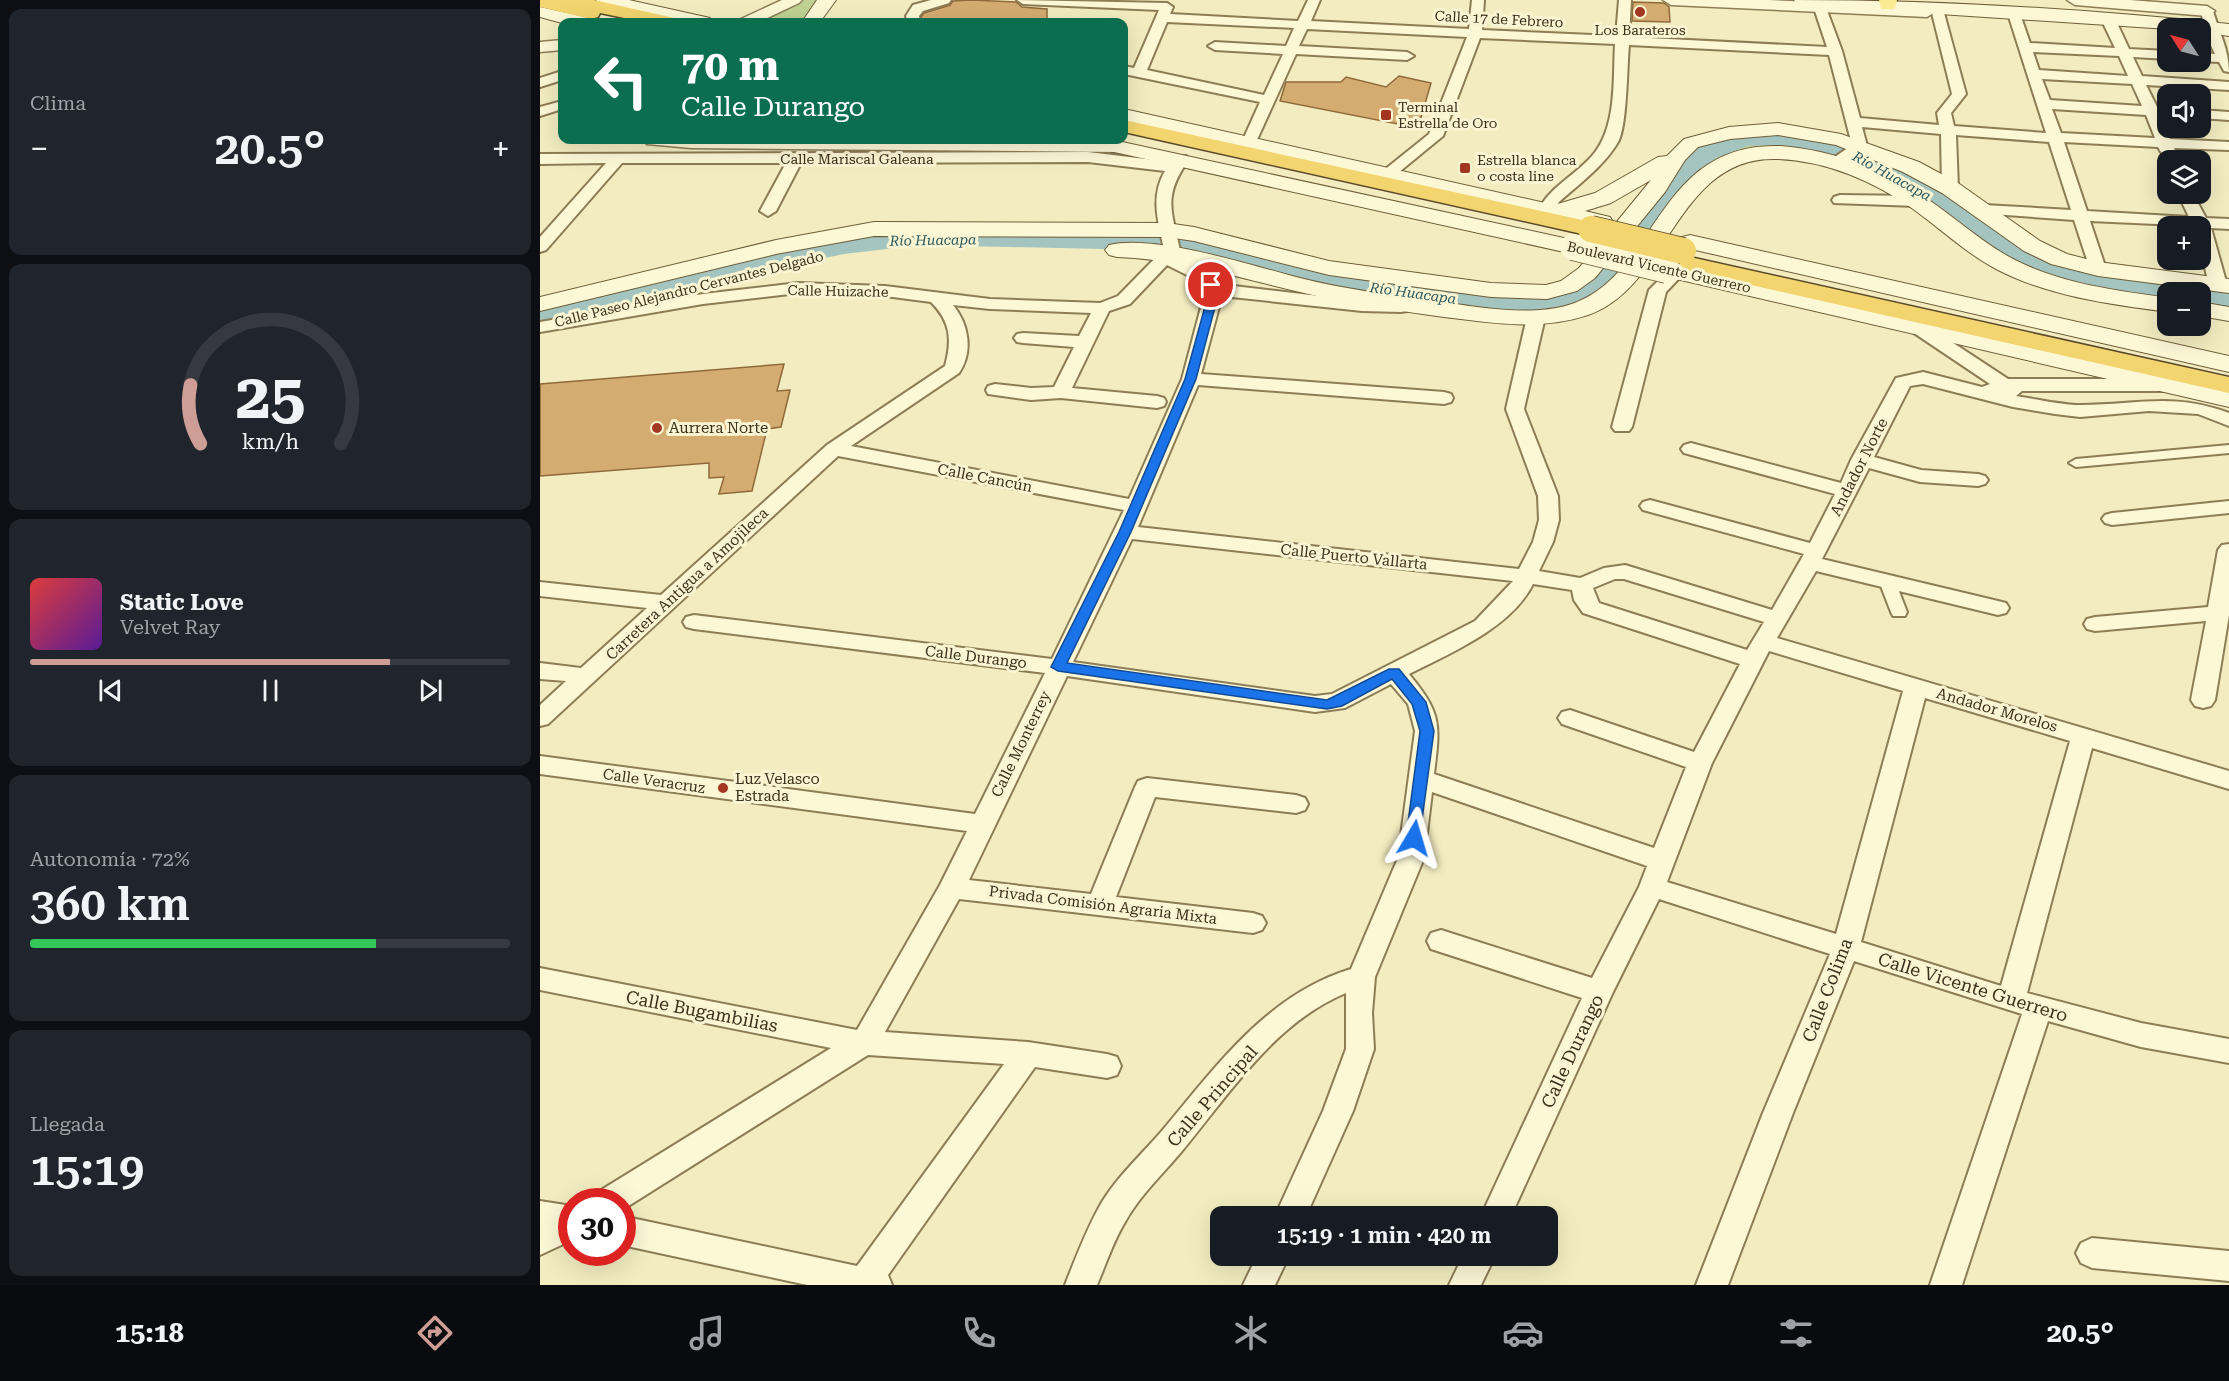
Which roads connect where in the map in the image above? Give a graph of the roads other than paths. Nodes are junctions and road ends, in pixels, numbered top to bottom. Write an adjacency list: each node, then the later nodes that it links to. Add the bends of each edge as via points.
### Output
1 (569, 0): 26 (highway)
2 (605, 0): 27 (main road)
3 (783, 0): 28 (street)
4 (794, 0): 29 (street)
5 (827, 0): 30 (main road)
6 (945, 0): 31 (street, via 918,8)
7 (1023, 0): 8 (street)
8 (1033, 0): 32 (street, via 1167,7)
9 (1314, 0): 35 (street)
10 (1478, 0): 37 (street)
11 (1625, 0): 38 (street)
12 (1671, 0): 18 (street)
13 (1803, 0): 18 (main road)
14 (1971, 0): 19 (main road)
15 (2076, 0): 19 (street)
16 (540, 1): 25 (highway)
17 (1888, 3): 18 (main road); 34 (main road)
18 (1829, 4): 22 (street); 44 (street)
19 (2134, 4): 34 (main road)
20 (2229, 10): 34 (main road)
21 (540, 12): 24 (main road)
22 (1938, 13): 23 (street); 69 (street, via 1959,94 1944,113)
23 (2015, 17): 33 (street); 41 (street)
24 (566, 18)
25 (614, 18)
26 (649, 18)
27 (686, 18)
28 (750, 18)
29 (751, 18)
30 (813, 18)
31 (913, 18)
32 (1163, 18): 35 (street, Calle 17 de Febrero); 51 (street)
33 (2110, 23): 36 (street); 45 (street)
34 (2212, 24): 49 (street)
35 (1304, 25): 37 (street, Calle 17 de Febrero); 43 (street)
36 (2157, 26)
37 (1474, 33): 38 (street, Calle 17 de Febrero); 87 (street, via 1436,136)
38 (1624, 41): 44 (street, Calle 17 de Febrero); 94 (street, via 1612,140 1596,161 1553,200)
39 (558, 46): 42 (street)
40 (1215, 46): 43 (street)
41 (2024, 46): 45 (street); 52 (street)
42 (540, 48)
43 (1293, 49): 47 (street); 57 (street)
44 (1834, 51): 68 (street)
45 (2122, 52): 46 (street); 54 (street)
46 (2157, 54)
47 (1407, 56)
48 (2211, 60): 49 (street)
49 (2226, 63)
50 (1128, 70): 51 (street)
51 (1139, 73): 57 (street)
52 (2033, 74): 54 (street); 58 (street)
53 (558, 76): 55 (street)
54 (2136, 80): 56 (street); 61 (street)
55 (540, 83)
56 (2229, 86)
57 (1269, 100): 74 (street)
58 (2042, 104): 61 (street); 70 (street)
59 (558, 106): 60 (street)
60 (540, 112)
61 (2151, 112): 62 (street); 75 (street)
62 (2157, 112)
63 (2211, 115): 65 (street)
64 (1128, 116): 74 (main road, Boulevard Vicente Guerrero)
65 (2229, 116)
66 (558, 117): 67 (street)
67 (540, 120)
68 (1853, 122): 69 (street); 77 (street)
69 (1948, 131): 70 (street); 89 (street)
70 (2054, 136): 75 (street); 95 (street)
71 (1128, 137): 88 (highway, Boulevard Vicente Guerrero)
72 (1128, 137): 99 (highway, Boulevard Vicente Guerrero)
73 (1128, 139): 84 (main road, Boulevard Vicente Guerrero)
74 (1249, 142): 87 (main road, Boulevard Vicente Guerrero)
75 (2164, 143): 76 (street); 78 (street)
76 (2229, 146)
77 (1859, 147): 79 (main road, via 1811,133 1753,129 1690,143); 83 (street); 89 (main road, via 1911,167)
78 (2167, 150)
79 (1677, 156): 94 (main road, via 1609,196); 100 (main road, via 1657,187 1587,273 1569,286 1547,292 1491,290 1358,272 1194,234)
80 (540, 159): 81 (street, Calle Mariscal Galeana)
81 (618, 159): 82 (street, Calle Mariscal Galeana); 101 (street)
82 (795, 160): 84 (street, Calle Mariscal Galeana, via 1088,157); 93 (street)
83 (1837, 162): 85 (main road, Calle Paseo Alejandro Cervantes Delgado, via 1813,156 1757,153 1736,157); 91 (main road, Calle Paseo Alejandro Cervantes Delgado)
84 (1177, 163): 86 (main road, Boulevard Vicente Guerrero); 100 (street, via 1164,188 1161,209)
85 (1715, 169): 102 (main road); 114 (main road, Calle Paseo Alejandro Cervantes Delgado, via 1666,221 1613,292 1569,313)
86 (1223, 170): 88 (highway); 99 (main road, Boulevard Vicente Guerrero)
87 (1388, 174): 94 (main road, Boulevard Vicente Guerrero)
88 (1318, 178): 99 (highway, Boulevard Vicente Guerrero)
89 (1950, 188): 92 (main road)
90 (1840, 200): 91 (street)
91 (1916, 201): 108 (main road, Calle Paseo Alejandro Cervantes Delgado, via 1973,246 2044,281 2075,291)
92 (1984, 210): 95 (street); 104 (main road, via 2032,246 2059,259)
93 (768, 211)
94 (1551, 211): 99 (main road, Boulevard Vicente Guerrero)
95 (2080, 214): 96 (street); 104 (street)
96 (2157, 219)
97 (2211, 223): 98 (street)
98 (2229, 224)
99 (1587, 234): 102 (highway, Boulevard Vicente Guerrero)
100 (1169, 245): 106 (street, via 1203,276); 109 (main road, via 874,229 776,247); 110 (street, via 1124,300); 111 (main road, Calle Paseo Alejandro Cervantes Delgado, via 1336,293); 115 (main road, Calle Paseo Alejandro Cervantes Delgado, via 856,250 760,269)
101 (540, 247)
102 (1684, 247): 116 (main road, Boulevard Vicente Guerrero); 119 (main road, Boulevard Vicente Guerrero, via 1765,258); 121 (highway, Boulevard Vicente Guerrero); 125 (highway, Boulevard Vicente Guerrero); 134 (street, via 1658,290)
103 (2211, 248): 105 (street)
104 (2098, 269): 105 (main road)
105 (2224, 282)
106 (1214, 292): 111 (street, via 1225,290 1362,306); 122 (street, Calle Monterrey)
107 (936, 297): 110 (street, Calle Huizache, via 990,304); 115 (street, Calle Huizache, via 848,288 798,288 703,299); 135 (street, Carretera Antigua a Amojileca, via 952,312 959,328 959,348 952,369)
108 (2157, 303)
109 (540, 304)
110 (1102, 308): 118 (street)
111 (1435, 308): 114 (main road, Calle Paseo Alejandro Cervantes Delgado, via 1513,319)
112 (2211, 311): 113 (main road)
113 (2229, 314)
114 (1536, 317): 149 (street, Calle Durango, via 1515,409 1548,496 1549,520)
115 (540, 327)
116 (1917, 327): 123 (street); 124 (main road, Boulevard Vicente Guerrero)
117 (1023, 338): 118 (street)
118 (1085, 342): 127 (street)
119 (2189, 356): 120 (highway)
120 (2229, 366)
121 (2229, 376)
122 (1191, 379): 129 (street); 142 (street, Calle Monterrey)
123 (2002, 385): 124 (street); 128 (street); 132 (street)
124 (2168, 385): 130 (main road, Boulevard Vicente Guerrero)
125 (2229, 385)
126 (995, 390): 127 (street)
127 (1061, 392): 131 (street)
128 (1983, 394): 132 (street); 138 (street, Andador Norte, via 1923,378 1903,382)
129 (1444, 398)
130 (2229, 399)
131 (1157, 402)
132 (2036, 406): 133 (street, via 2080,411 2149,405 2191,408)
133 (2229, 420)
134 (1622, 427)
135 (834, 449): 142 (street, Calle Cancún); 153 (street, Carretera Antigua a Amojileca)
136 (1691, 449): 141 (street)
137 (2229, 449): 139 (street)
138 (1861, 460): 140 (street, via 1920,476); 141 (street, Andador Norte)
139 (2076, 463)
140 (1978, 480)
141 (1846, 491): 148 (street, Andador Norte)
142 (1136, 506): 146 (street, Calle Monterrey)
143 (1650, 506): 148 (street)
144 (2229, 507): 145 (street)
145 (2112, 519)
146 (1125, 532): 149 (street, Calle Puerto Vallarta); 161 (street, Calle Monterrey)
147 (2229, 550): 156 (street)
148 (1813, 557): 150 (street); 157 (street, Andador Norte)
149 (1526, 576): 151 (street, Calle Puerto Vallarta); 163 (street, Calle Durango, via 1520,588 1483,626)
150 (1887, 581): 154 (street); 155 (street)
151 (1582, 585): 157 (street, via 1625,572); 160 (street, Andador Morelos, via 1591,608)
152 (540, 589): 153 (street)
153 (666, 603): 164 (street, Carretera Antigua a Amojileca)
154 (1998, 608)
155 (1899, 612)
156 (2219, 613): 159 (street); 166 (street)
157 (1778, 619): 160 (street, Andador Norte)
158 (694, 622): 161 (street, Calle Durango)
159 (2095, 624)
160 (1759, 651): 165 (street, Andador Morelos); 170 (street, Andador Norte)
161 (1058, 667): 163 (street, Calle Durango, via 1327,705); 175 (street, Calle Monterrey)
162 (540, 671): 164 (street)
163 (1394, 672): 172 (street, via 1419,702 1427,731)
164 (588, 676): 167 (street, Carretera Antigua a Amojileca)
165 (1916, 686): 169 (street, Andador Morelos); 181 (street, Calle Colima)
166 (2203, 700)
167 (540, 718)
168 (1570, 718): 170 (street)
169 (2083, 735): 173 (street, Andador Morelos); 185 (street)
170 (1700, 763): 176 (street, Calle Durango)
171 (540, 765): 175 (street, Calle Veracruz)
172 (1421, 779): 176 (street, Calle Vicente Guerrero); 182 (street, via 1411,858)
173 (2229, 780)
174 (1296, 804): 178 (street, via 1147,787)
175 (982, 824): 177 (street, Calle Monterrey)
176 (1657, 874): 181 (street, Calle Vicente Guerrero); 184 (street, Calle Durango)
177 (952, 888): 178 (street, Privada Comisión Agraria Mixta); 186 (street, Calle Monterrey)
178 (1101, 905): 179 (street, Privada Comisión Agraria Mixta)
179 (1254, 923)
180 (1441, 941): 184 (street)
181 (1846, 947): 185 (street, Calle Vicente Guerrero); 207 (street, Calle Colima)
182 (1361, 977): 191 (street, via 1360,1049 1338,1111); 204 (street, Calle Principal, via 1330,987 1303,1003 1263,1036 1216,1086 1127,1192 1100,1238)
183 (540, 979): 186 (street, Calle Bugambilias)
184 (1599, 992): 192 (street, Calle Durango)
185 (2024, 1004): 187 (street, Calle Vicente Guerrero, via 2141,1035); 208 (street)
186 (864, 1043): 188 (street, Calle Bugambilias); 190 (street)
187 (2229, 1051)
188 (1028, 1054): 189 (street, Calle Bugambilias); 203 (street)
189 (1107, 1066)
190 (631, 1188)
191 (1295, 1206)
192 (1501, 1206)
193 (540, 1215): 194 (street)
194 (558, 1219)
195 (558, 1230): 197 (street)
196 (636, 1234): 202 (street)
197 (540, 1240)
198 (2092, 1253): 201 (street)
199 (1268, 1266): 205 (street)
200 (1474, 1266): 206 (street)
201 (2229, 1266)
202 (796, 1277): 203 (street)
203 (870, 1284)
204 (1081, 1285)
205 (1259, 1285)
206 (1465, 1285)
207 (1712, 1285)
208 (1946, 1285)

